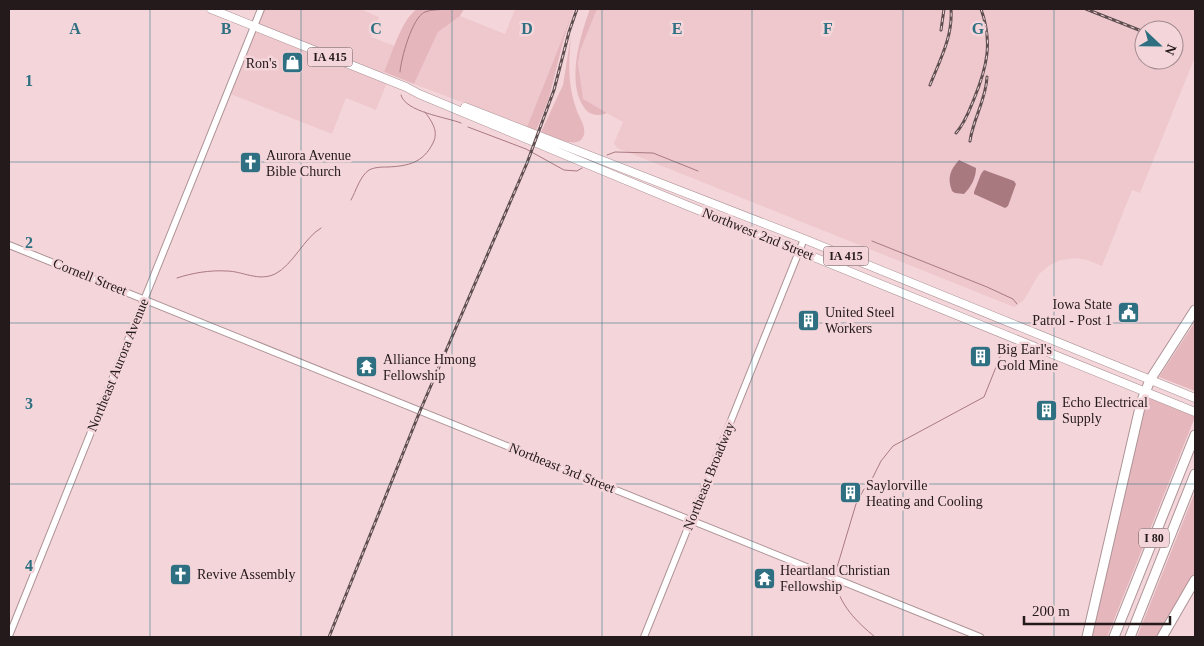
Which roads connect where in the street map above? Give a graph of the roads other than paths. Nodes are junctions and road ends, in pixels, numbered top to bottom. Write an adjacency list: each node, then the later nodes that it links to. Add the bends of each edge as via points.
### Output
1 (211, 9): 3 (main road, IA 415)
2 (261, 9): 3 (street, Northeast Aurora Avenue)
3 (254, 26): 4 (main road, Northwest 2nd Street / IA 415); 8 (street, Northeast Aurora Avenue)
4 (406, 87): 5 (main road, Northwest 2nd Street / IA 415, via 421,90); 7 (main road, Northwest 2nd Street / IA 415, via 592,167)
5 (804, 239): 7 (street, Northeast Broadway); 10 (main road, Northwest 2nd Street / IA 415)
6 (9, 245): 8 (street, Cornell Street)
7 (799, 250): 11 (main road, Northwest 2nd Street / IA 415); 16 (street, Northeast Broadway)
8 (144, 300): 16 (street, Northeast 3rd Street); 18 (street, Northeast Aurora Avenue)
9 (1195, 310): 10 (highway)
10 (1150, 380): 11 (highway); 12 (main road, Northwest 2nd Street / IA 415)
11 (1145, 392): 13 (main road, Northwest 2nd Street / IA 415); 21 (highway)
12 (1195, 398)
13 (1195, 412)
14 (1194, 437): 22 (highway, I 80)
15 (1195, 474): 23 (highway, I 80)
16 (691, 520): 19 (street, Northeast Broadway); 20 (street, Northeast 3rd Street)
17 (1195, 580): 24 (highway)
18 (9, 636)
19 (644, 637)
20 (980, 637)
21 (1087, 637)
22 (1114, 637)
23 (1130, 637)
24 (1162, 637)

